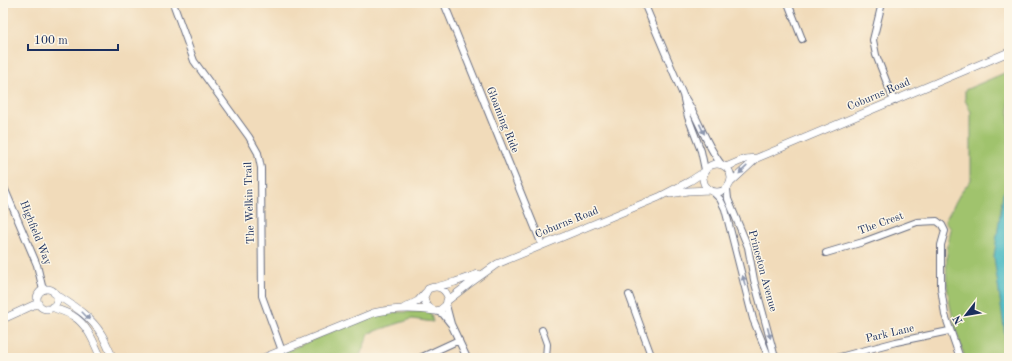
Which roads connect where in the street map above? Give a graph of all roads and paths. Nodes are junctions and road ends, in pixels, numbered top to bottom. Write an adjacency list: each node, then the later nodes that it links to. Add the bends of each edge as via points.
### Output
1 (173, 3): 35 (street, The Welkin Trail, via 194,61 249,136 258,153 261,168 262,296)
2 (444, 3): 17 (street, Gloaming Ride)
3 (644, 3): 8 (street)
4 (788, 3): 6 (street)
5 (882, 3): 9 (street, via 872,40)
6 (802, 39)
7 (1009, 52): 9 (street, Coburns Road)
8 (683, 95): 11 (street, one-way to 11, via 694,111 715,156); 12 (street, via 688,117 702,151)
9 (894, 101): 10 (street, Coburns Road)
10 (757, 158): 11 (street, Coburns Road); 14 (street, Coburns Road, one-way to 14)
11 (724, 165): 12 (street, via 712,164); 14 (street, via 731,174)
12 (704, 171): 15 (street, via 704,184); 16 (street, Coburns Road)
13 (3, 185): 21 (street, Highfield Way, via 37,265)
14 (728, 186): 15 (street, via 720,192); 44 (street, Princeton Avenue, one-way to 44, via 728,199 748,247 754,280)
15 (711, 191): 16 (street, Coburns Road, via 682,191); 43 (street, Princeton Avenue, one-way to 15, via 753,319 725,209 720,199)
16 (658, 197): 17 (street, Coburns Road)
17 (542, 245): 19 (street, Coburns Road)
18 (826, 253): 33 (street, The Crest, via 917,222 937,221 944,231 941,288)
19 (485, 272): 20 (street, Coburns Road); 26 (street, Coburns Road)
20 (436, 287): 22 (street); 26 (street, via 440,287 446,293)
21 (43, 290): 23 (street); 25 (street, via 37,297)
22 (426, 292): 28 (street, via 418,302); 29 (street, via 424,301 429,309)
23 (54, 293): 27 (street, via 56,303); 37 (street, one-way to 37, via 93,323)
24 (629, 295): 42 (street)
25 (38, 303): 27 (street, via 45,309); 30 (street)
26 (447, 303): 29 (street, via 440,310); 31 (street)
27 (52, 307): 36 (street, via 72,315 82,324)
28 (402, 309): 29 (street); 35 (street, via 373,313)
29 (435, 310): 31 (street, via 443,314)
30 (3, 319)
31 (451, 324): 34 (street)
32 (542, 330): 41 (street, via 547,344)
33 (949, 331): 45 (street, Park Lane); 46 (street)
34 (459, 340): 39 (street); 40 (street)
35 (282, 350): 38 (street)
36 (101, 358)
37 (113, 358)
38 (263, 358)
39 (420, 358)
40 (467, 358)
41 (546, 358)
42 (652, 358)
43 (769, 358)
44 (777, 358)
45 (836, 358)
46 (960, 358)

